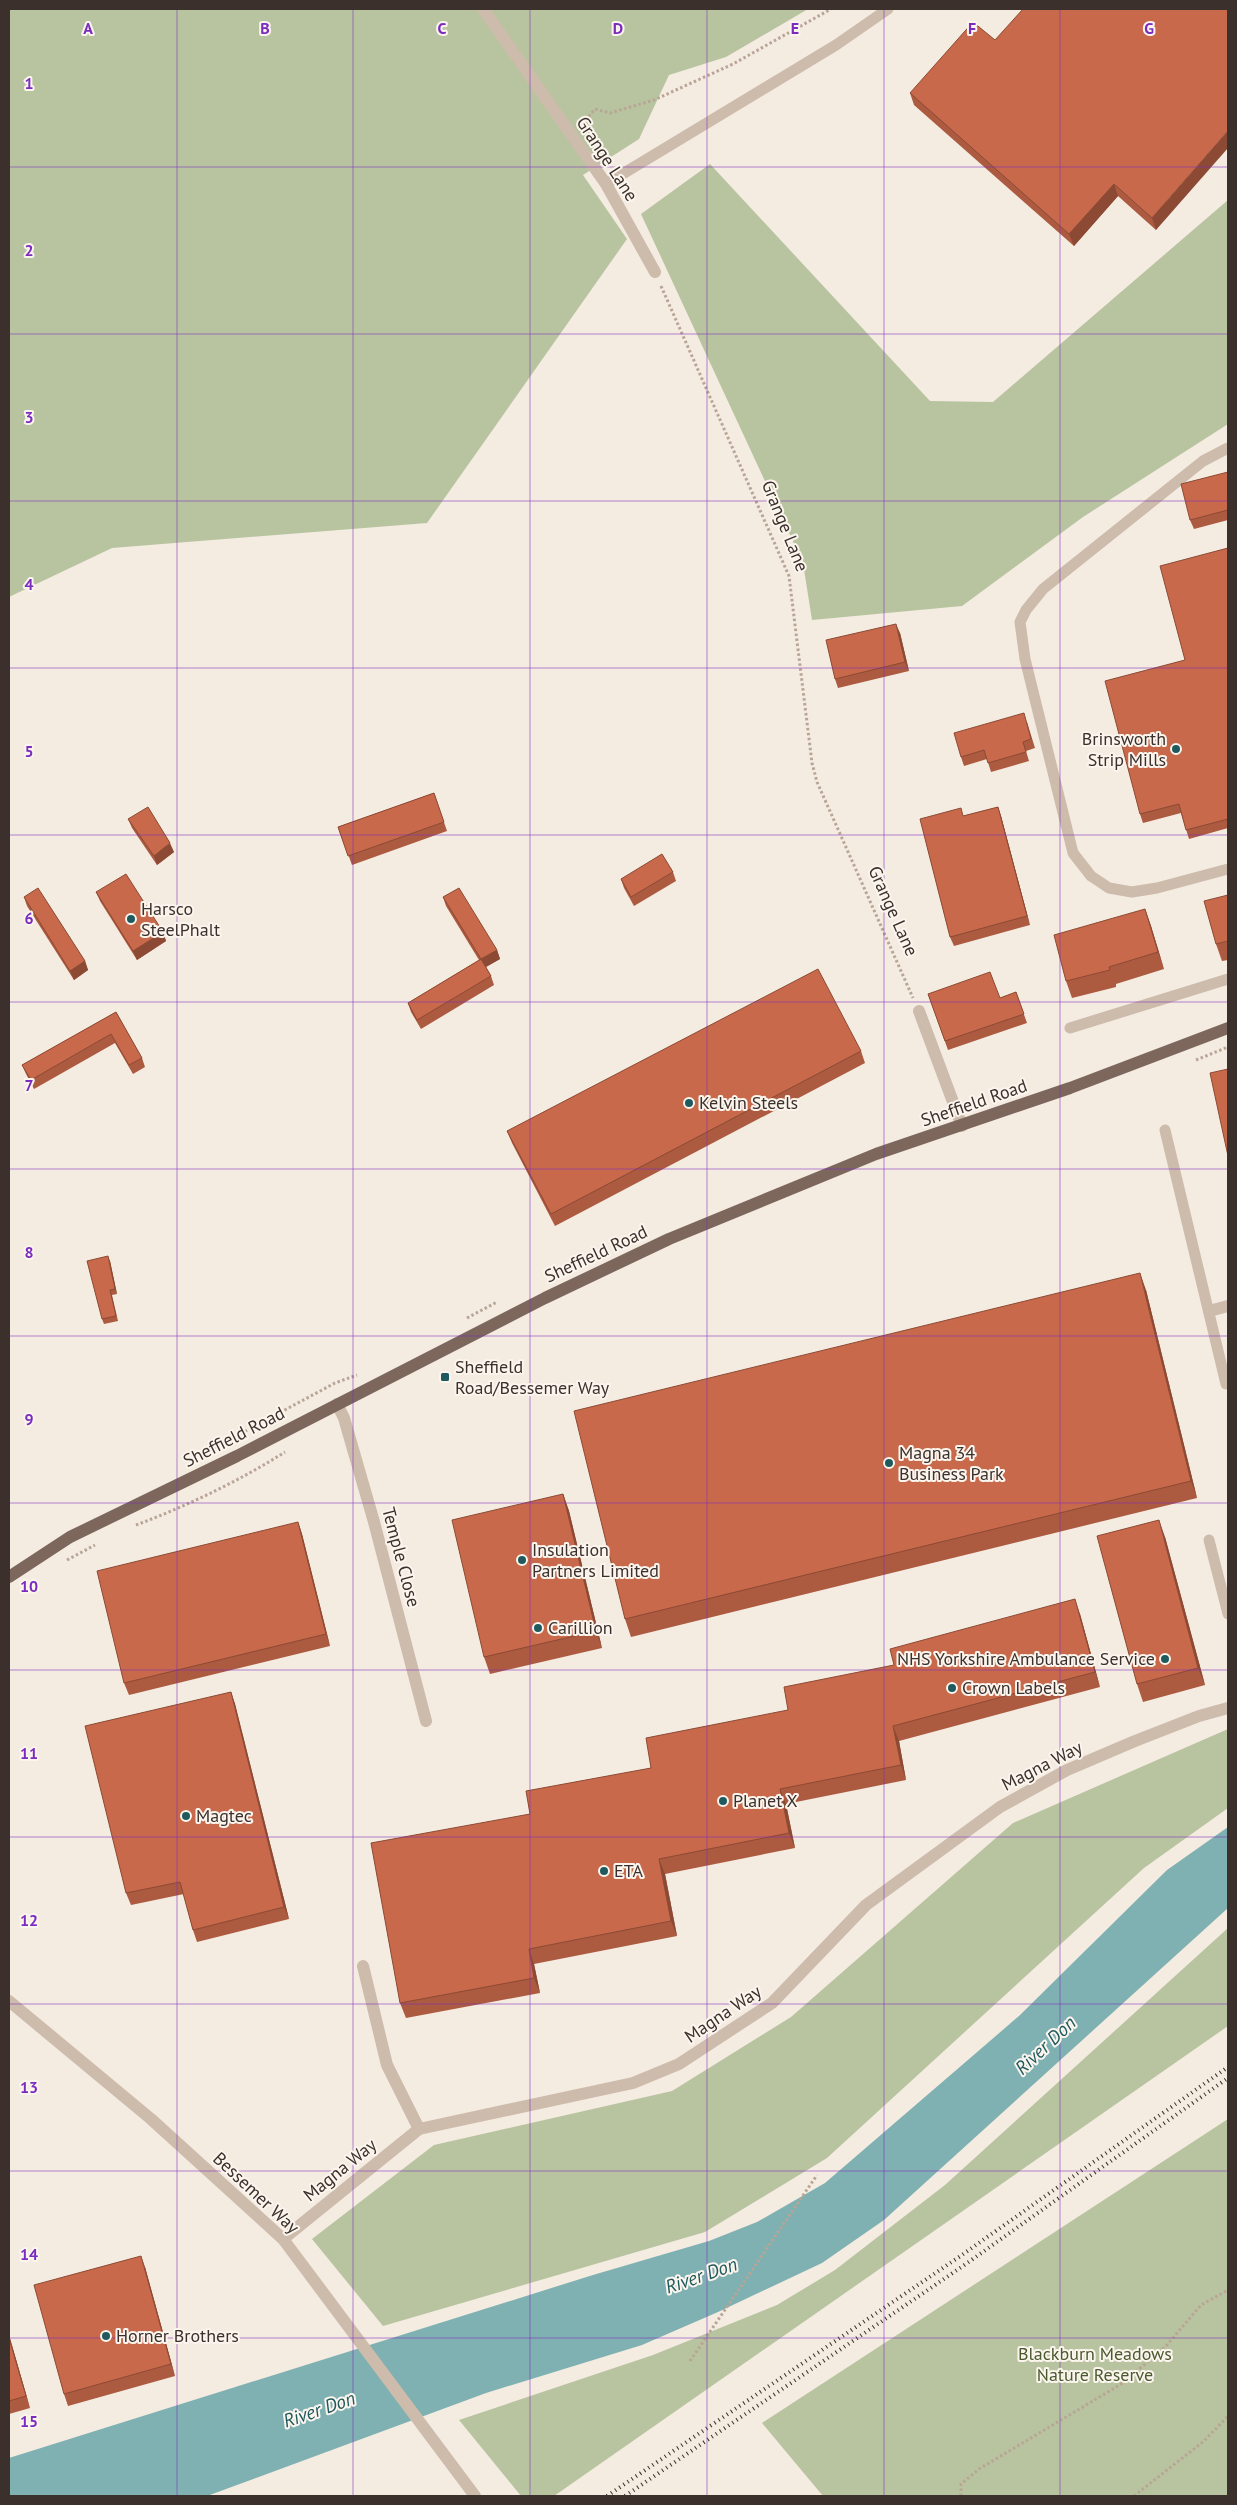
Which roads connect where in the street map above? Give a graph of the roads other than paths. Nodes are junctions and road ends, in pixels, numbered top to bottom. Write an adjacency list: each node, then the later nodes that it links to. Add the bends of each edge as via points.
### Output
1 (483, 9): 3 (street, Grange Lane)
2 (888, 9): 3 (lane, via 836,45)
3 (606, 184): 4 (street, Grange Lane)
4 (655, 272)
5 (1228, 448): 6 (lane, via 1203,461 1043,589 1020,622 1025,659 1073,853 1091,876 1108,888 1132,892)
6 (1228, 869)
7 (1228, 979): 9 (lane)
8 (919, 1011): 11 (street)
9 (1070, 1028)
10 (1228, 1028): 11 (main road, Sheffield Road)
11 (962, 1126): 16 (main road, Sheffield Road, via 876,1154 669,1239 536,1302)
12 (1165, 1130): 14 (lane)
13 (1228, 1306): 14 (street)
14 (1209, 1311): 15 (lane)
15 (1226, 1384)
16 (337, 1404): 18 (main road, Sheffield Road, via 70,1537); 21 (street, Temple Close, via 374,1522)
17 (1209, 1540): 19 (lane)
18 (9, 1577)
19 (1228, 1614)
20 (1228, 1708): 24 (street, Magna Way, via 1199,1716 1067,1770 1000,1807 866,1905 772,2003 680,2064 633,2083)
21 (426, 1720)
22 (363, 1966): 24 (street, via 387,2065)
23 (9, 2000): 25 (street, Bessemer Way, via 151,2119)
24 (419, 2129): 25 (street, Magna Way)
25 (283, 2239): 26 (street, Bessemer Way)
26 (474, 2496)

